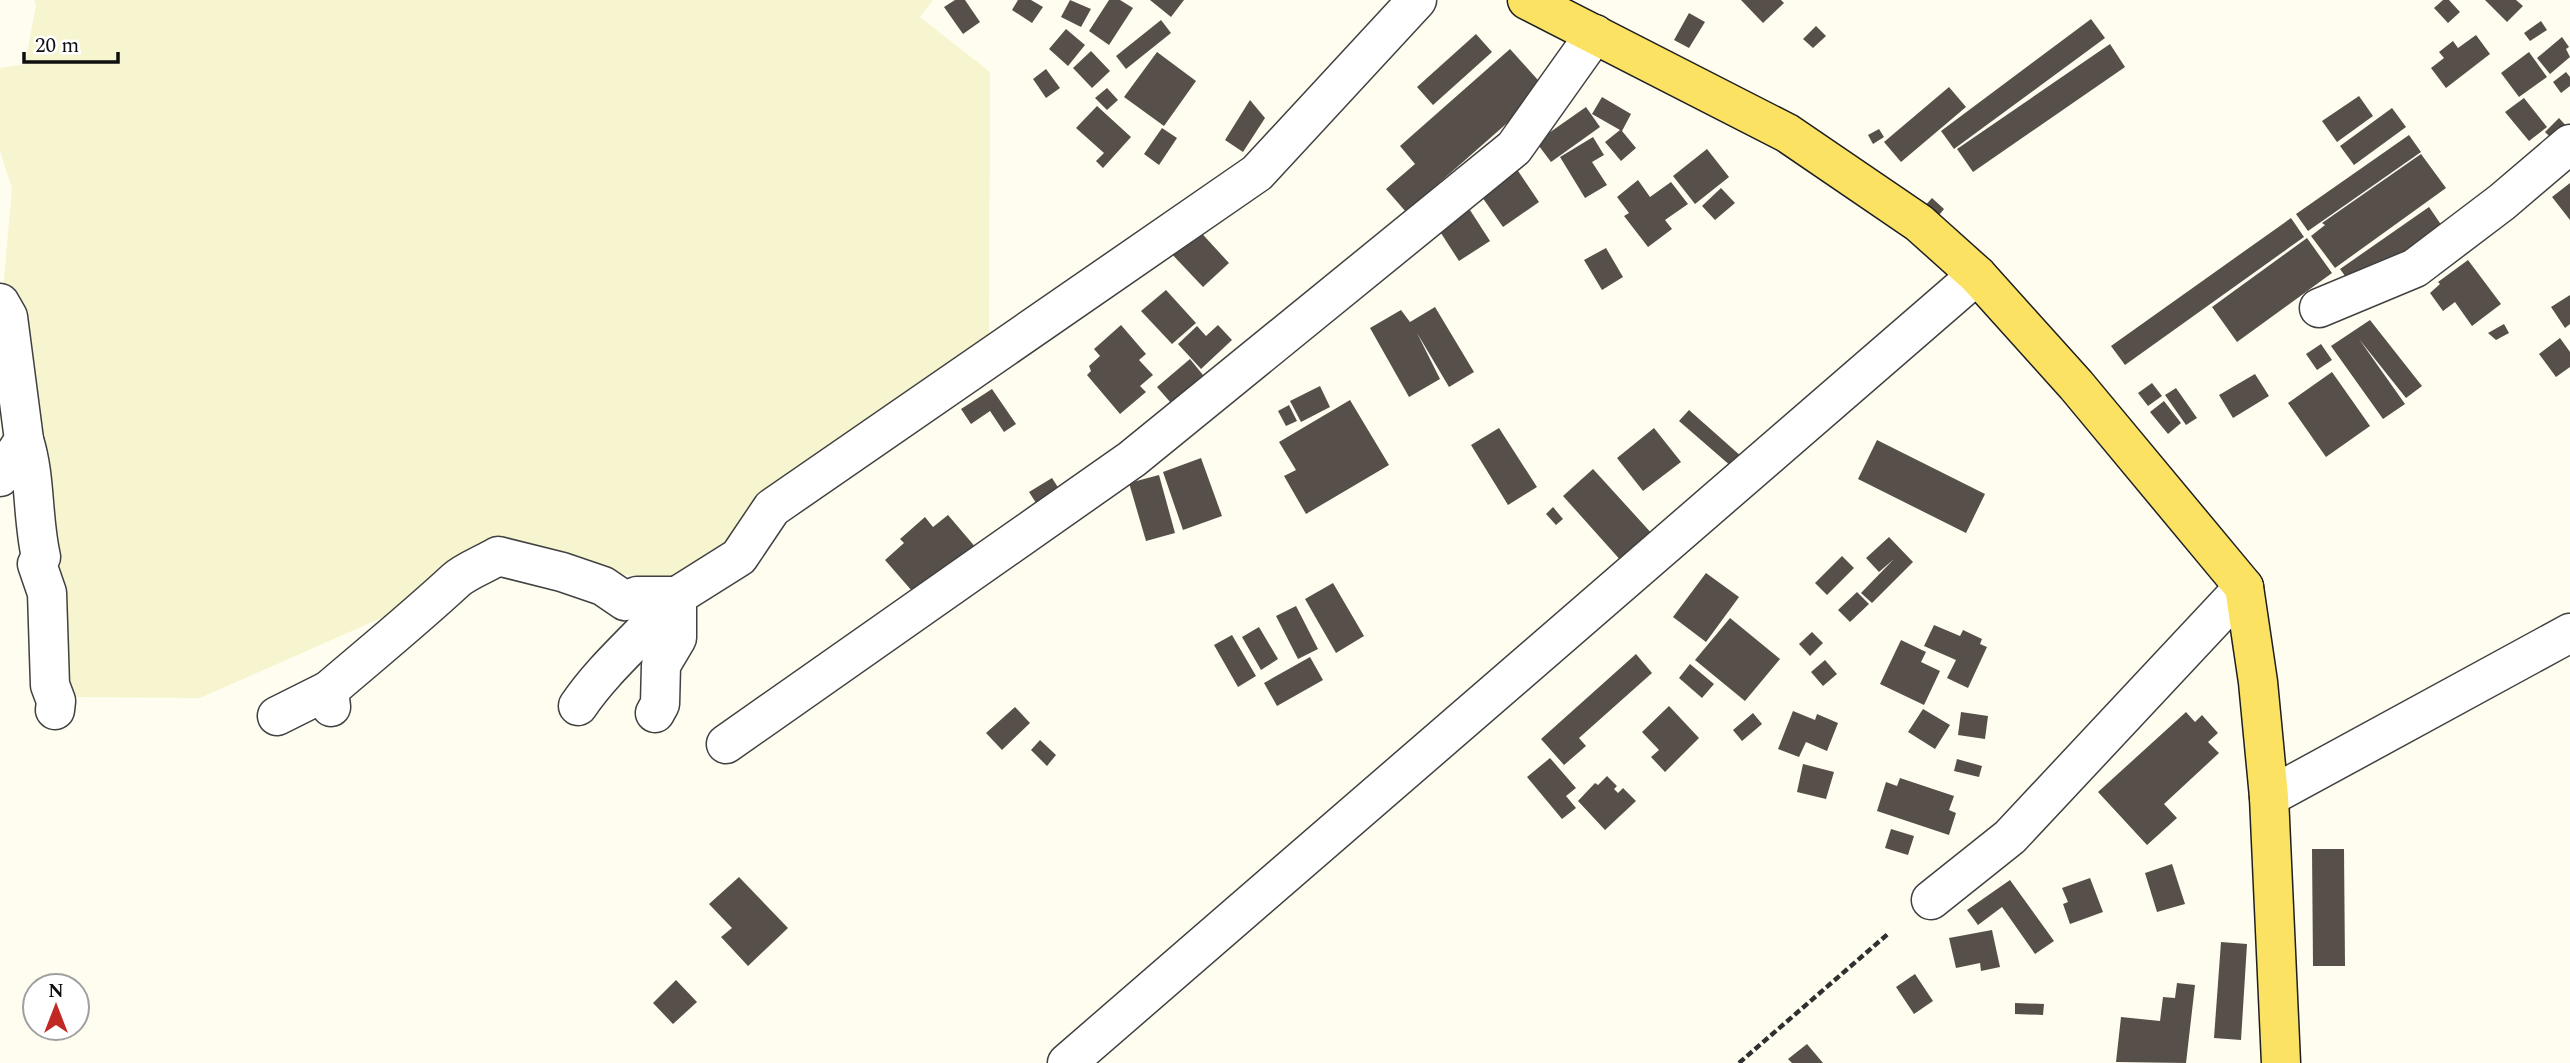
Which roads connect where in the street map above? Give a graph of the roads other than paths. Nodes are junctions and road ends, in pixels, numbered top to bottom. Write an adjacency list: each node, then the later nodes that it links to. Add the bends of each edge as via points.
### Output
1 (1416, 0): 11 (street, via 1257,173 772,508 739,557)
2 (1527, 0): 3 (main road)
3 (1595, 34): 5 (main road, via 1787,133 1919,223); 17 (street, via 1503,157 1132,459)
4 (2570, 144): 7 (street, via 2415,268)
5 (1977, 275): 10 (main road, via 2076,384); 20 (street)
6 (0, 303): 8 (street, via 8,317)
7 (2319, 308)
8 (24, 440): 9 (street); 14 (street, via 31,460 41,557 37,564 47,593)
9 (0, 477)
10 (2244, 587): 18 (main road); 19 (street, via 2010,837)
11 (677, 596): 13 (street, via 646,633 610,664); 15 (street, via 677,638 661,665 660,704); 16 (street, via 637,596 625,601 603,586 498,555 457,579 369,659 351,668 330,699)
12 (2570, 633): 18 (street)
13 (578, 706)
14 (55, 710)
15 (655, 713)
16 (277, 716)
17 (726, 744)
18 (2269, 797): 21 (main road)
19 (1931, 900)
20 (1066, 1063)
21 (2281, 1063)

